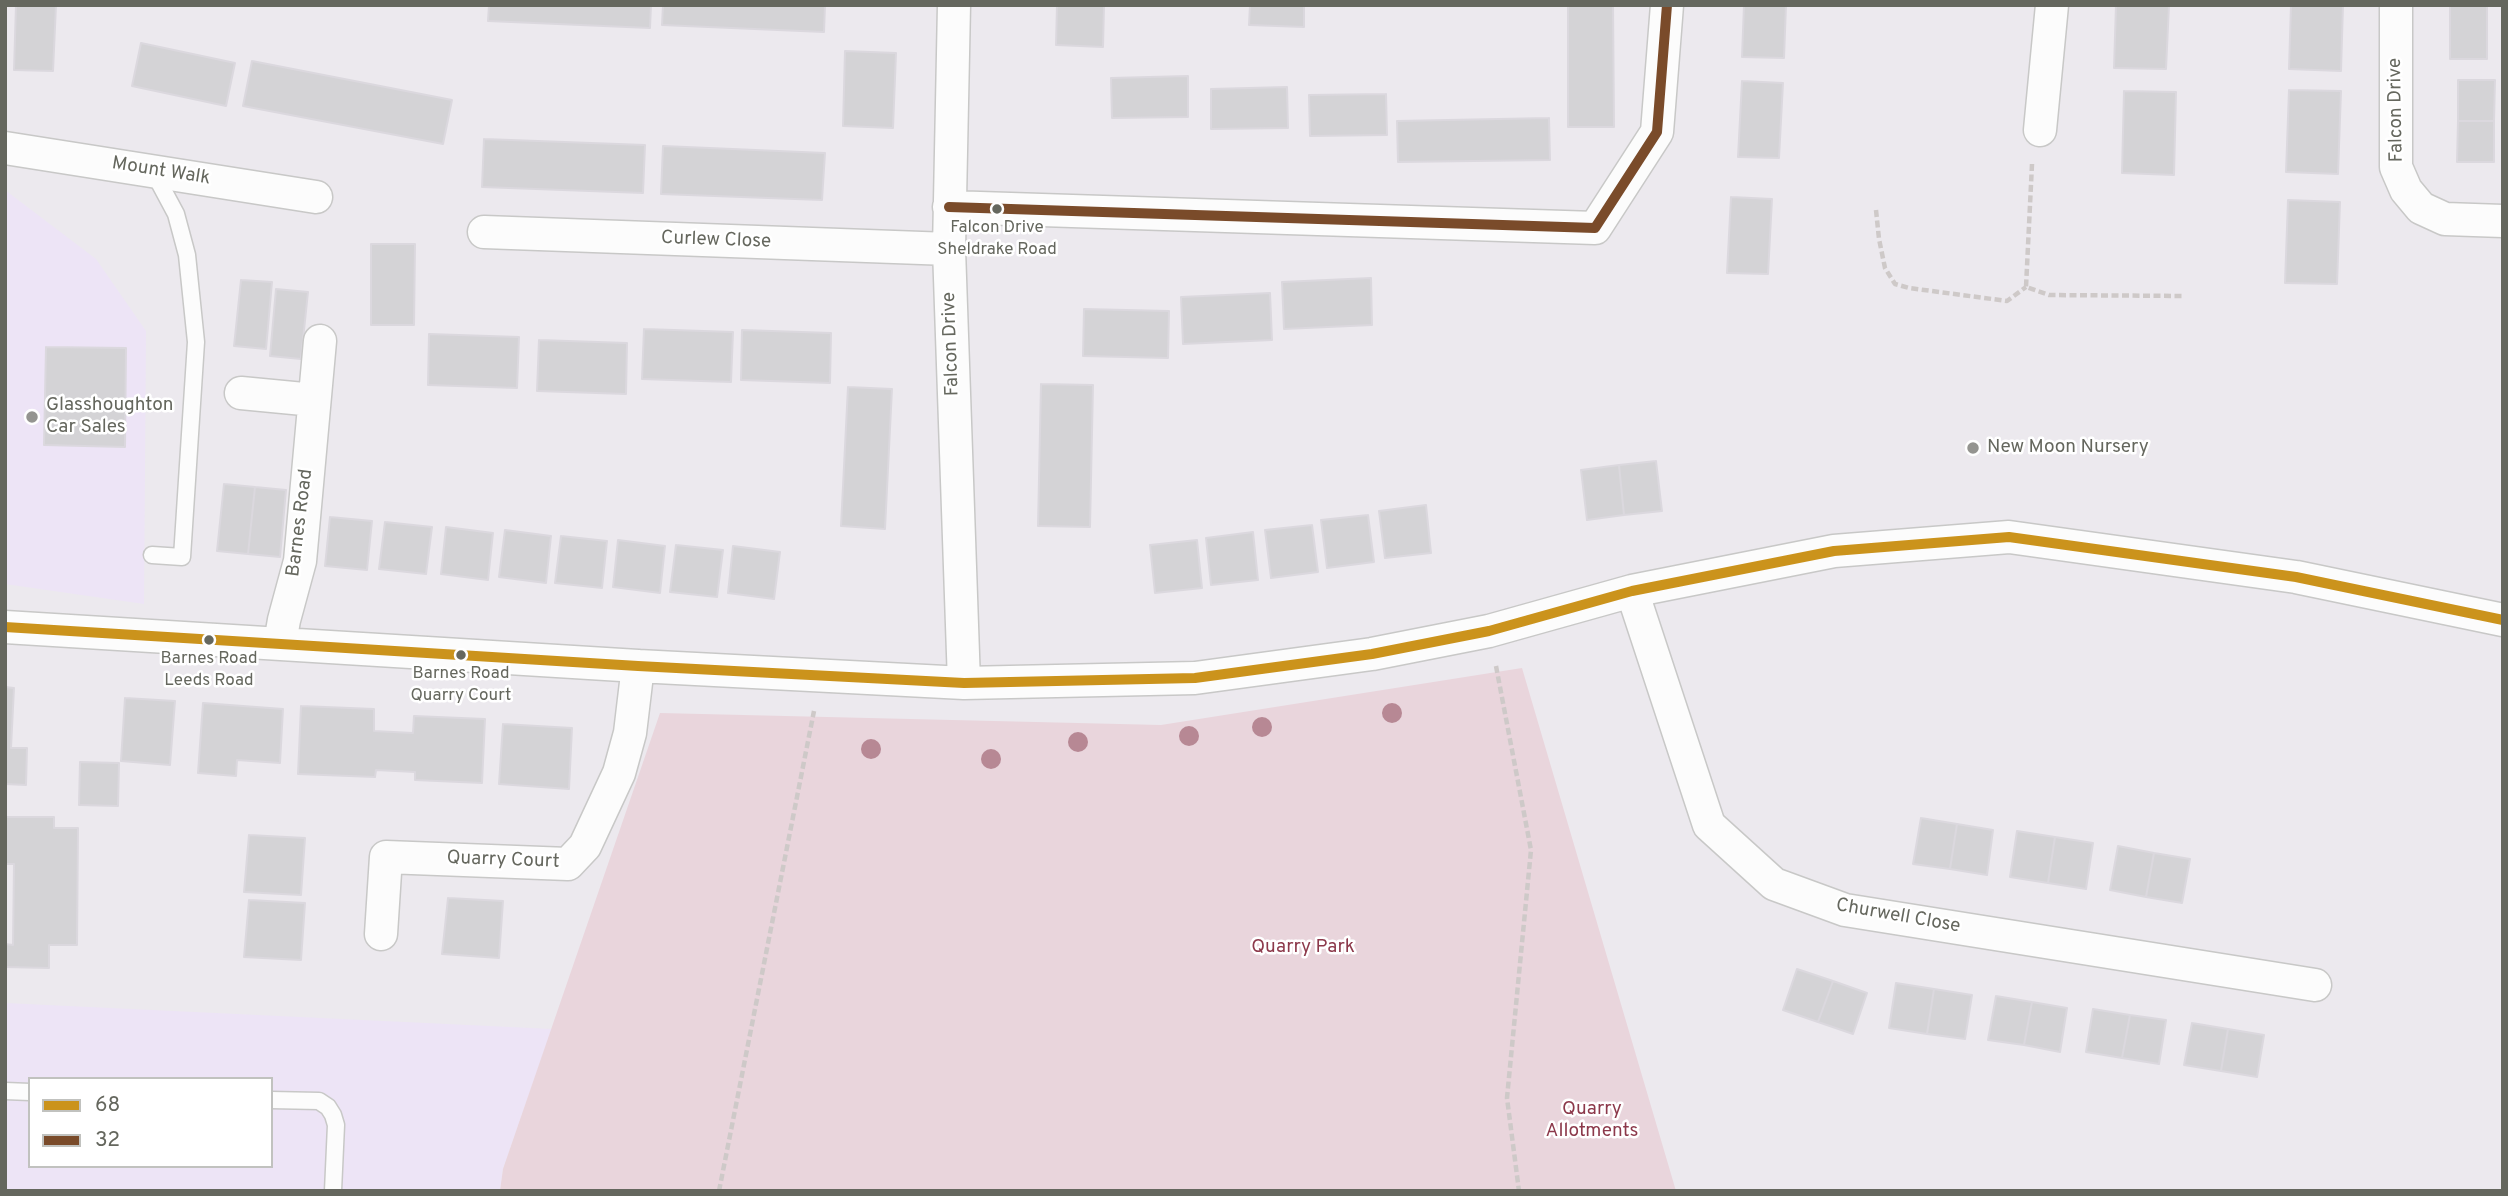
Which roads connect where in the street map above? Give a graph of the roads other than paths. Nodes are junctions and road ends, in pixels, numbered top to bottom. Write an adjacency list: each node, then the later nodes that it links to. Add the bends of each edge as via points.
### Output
1 (954, 5): 9 (street, Falcon Drive)
2 (1667, 5): 9 (street, via 1657,132 1595,228)
3 (2052, 5): 5 (street)
4 (2396, 5): 10 (street, Falcon Drive, via 2396,167 2406,190 2421,208 2445,219)
5 (2040, 130)
6 (5, 148): 7 (street, Mount Walk)
7 (153, 171): 8 (street, Mount Walk); 16 (lane, via 176,214 187,255 196,342 182,557)
8 (316, 197)
9 (949, 207): 12 (street, Falcon Drive)
10 (2503, 221)
11 (484, 232): 12 (street, Curlew Close)
12 (948, 249): 22 (street, Falcon Drive)
13 (320, 341): 15 (street, Barnes Road)
14 (241, 393): 15 (street)
15 (314, 400): 20 (street, Barnes Road, via 300,561)
16 (152, 555)
17 (1632, 591): 18 (street, via 1834,551 2009,537 2296,577); 22 (street, via 1489,631 1372,654 1195,678); 24 (street, Churwell Close, via 1709,825 1774,884 1845,910)
18 (2503, 620)
19 (5, 627): 20 (street)
20 (280, 643): 21 (street)
21 (639, 666): 22 (street); 23 (street, Quarry Court, via 619,773 585,846 568,864 386,857)
22 (964, 683)
23 (381, 933)
24 (2315, 985)
25 (5, 1091): 26 (lane)
26 (28, 1092)
27 (273, 1100): 28 (lane, via 319,1101 328,1107 336,1125)
28 (333, 1191)

